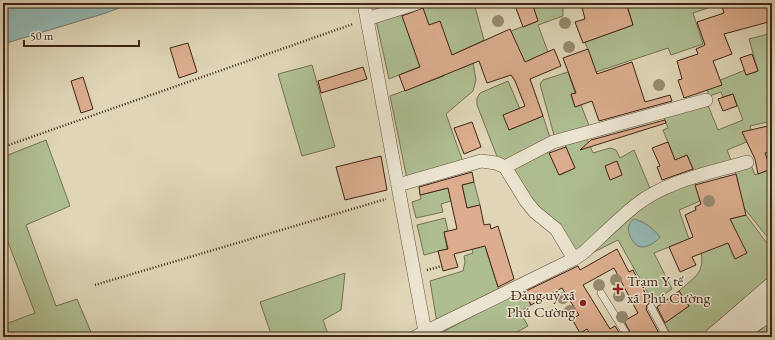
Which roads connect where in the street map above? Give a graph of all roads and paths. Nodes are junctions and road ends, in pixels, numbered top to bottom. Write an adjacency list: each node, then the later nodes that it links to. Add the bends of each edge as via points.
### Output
1 (364, 3): 3 (street)
2 (417, 3): 3 (street)
3 (367, 19): 5 (path); 8 (street)
4 (706, 100): 7 (street, via 553,142)
5 (3, 147)
6 (747, 162): 9 (street, via 674,184 636,204)
7 (505, 167): 8 (street, via 481,161); 9 (street, via 535,212 556,229)
8 (399, 190): 10 (path); 15 (street)
9 (574, 259): 15 (street)
10 (95, 285)
11 (772, 288): 18 (main road)
12 (601, 293): 16 (lane)
13 (650, 307): 17 (lane)
14 (772, 310): 19 (main road)
15 (422, 335)
16 (628, 337)
17 (667, 337)
18 (714, 337)
19 (732, 337)

